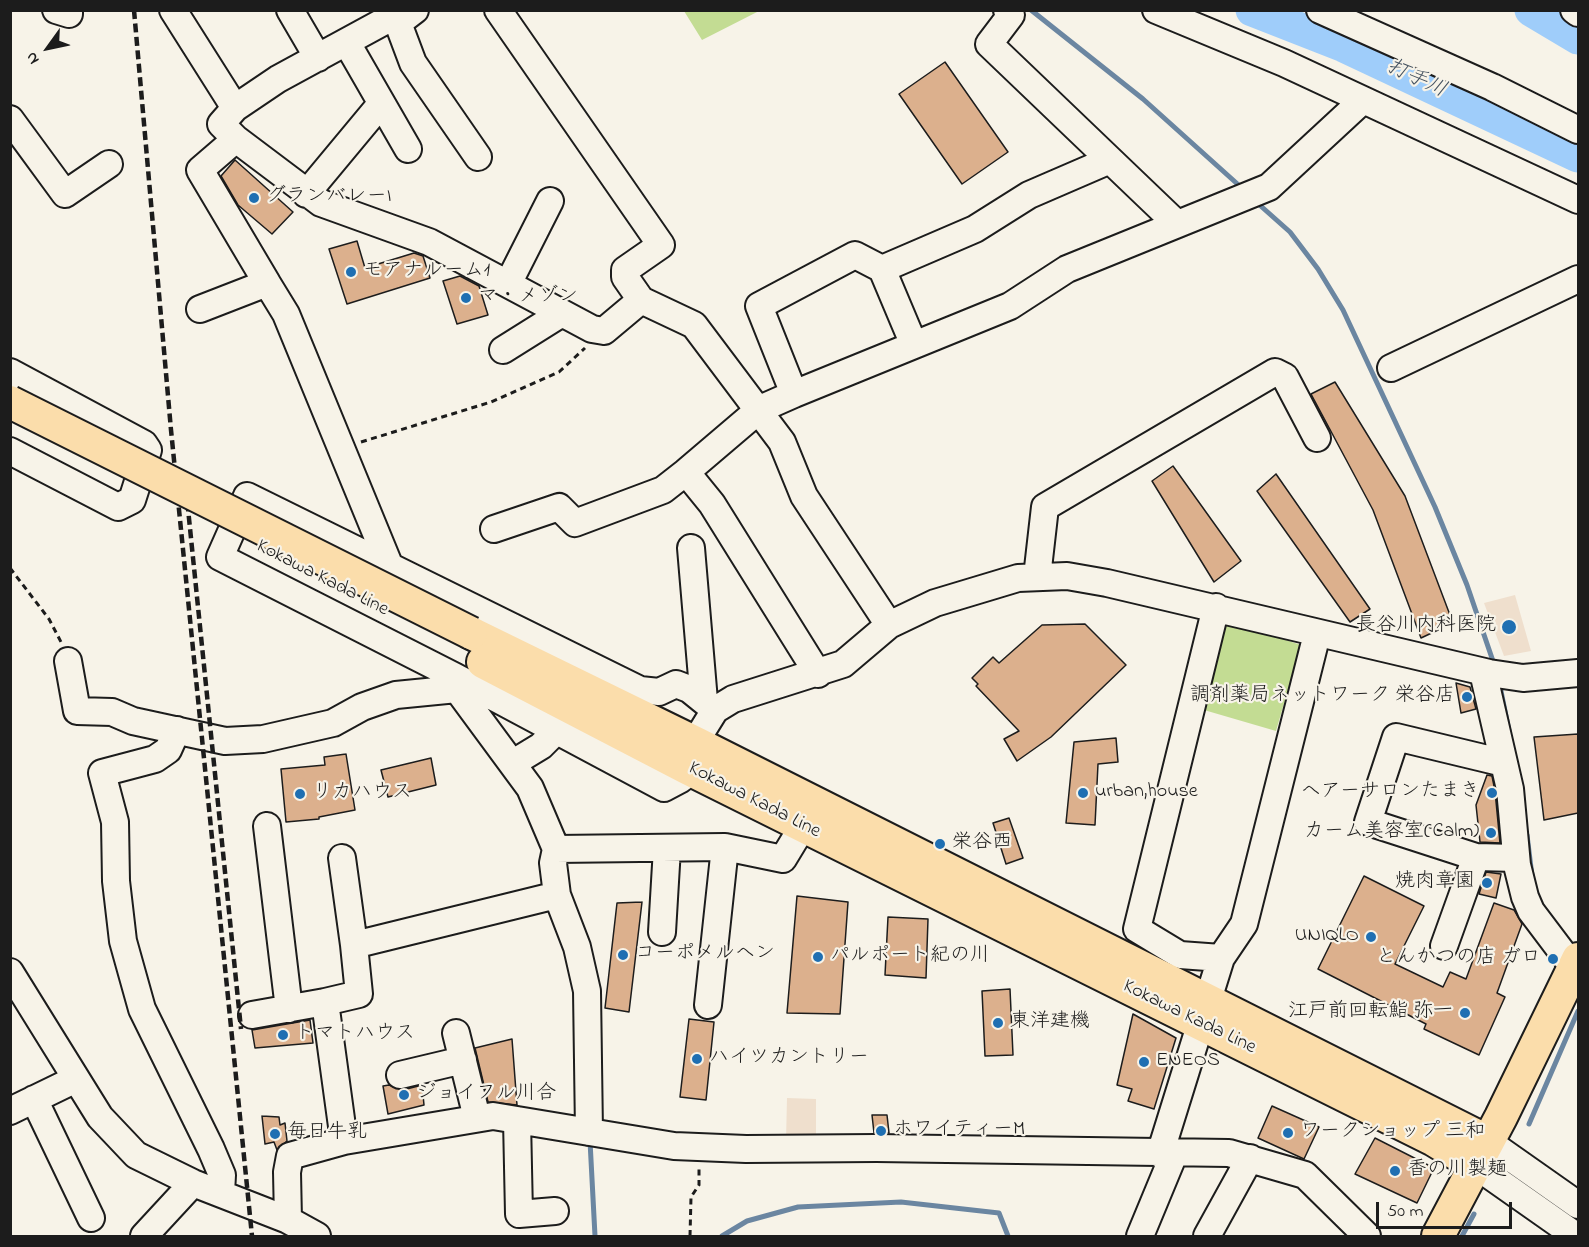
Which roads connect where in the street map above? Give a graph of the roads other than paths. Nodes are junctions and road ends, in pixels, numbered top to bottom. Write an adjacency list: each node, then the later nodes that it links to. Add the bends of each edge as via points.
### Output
1 (56, 10): 2 (street, via 69,14)
2 (69, 10)
3 (173, 10): 16 (street)
4 (290, 10): 13 (street)
5 (498, 10): 32 (street, via 661,245 625,270 625,277)
6 (1006, 10): 22 (street, via 1011,15 989,44)
7 (1156, 10): 14 (street)
8 (1320, 10): 18 (street)
9 (1574, 10): 10 (street)
10 (1578, 13)
11 (407, 17): 12 (street, via 392,17); 21 (street, via 413,63)
12 (347, 43): 13 (street); 15 (street)
13 (318, 58): 16 (street)
14 (1363, 100): 25 (street); 27 (street, via 1269,187)
15 (381, 105): 20 (street); 24 (street)
16 (235, 108): 19 (street, via 221,124)
17 (10, 119): 23 (street, via 65,194)
18 (1578, 129)
19 (236, 139): 24 (street); 30 (street, via 200,170)
20 (408, 149)
21 (478, 157)
22 (1110, 160): 27 (street); 28 (street, via 1029,195 975,229)
23 (109, 164)
24 (306, 194): 31 (street, via 429,243)
25 (1578, 200)
26 (550, 201): 31 (street)
27 (1177, 224): 35 (street, via 1066,269 1010,306)
28 (882, 269): 35 (street); 39 (street, via 855,255 759,306)
29 (1578, 279): 37 (street)
30 (267, 283): 33 (street); 48 (street, via 286,314)
31 (508, 284): 34 (street)
32 (641, 300): 34 (street, via 604,331); 41 (street, via 694,325)
33 (200, 309)
34 (562, 313): 36 (street)
35 (914, 345): 39 (street)
36 (503, 350)
37 (1391, 368)
38 (10, 372): 44 (street, via 144,444 148,450 132,500 118,507)
39 (794, 394): 41 (street)
40 (10, 402): 54 (main road, Kokawa Kada Line, bridge)
41 (760, 409): 45 (street); 51 (street, via 782,442 804,496)
42 (10, 421): 54 (main road, Kokawa Kada Line)
43 (1317, 438): 49 (street, via 1285,377 1275,372 1045,507)
44 (10, 451)
45 (686, 472): 46 (street, via 663,490 575,523 559,507); 57 (street, via 712,504)
46 (494, 529)
47 (691, 548): 58 (street)
48 (390, 567): 54 (street, via 247,496 220,557); 58 (street, via 640,690 659,693 676,684 689,689)
49 (1037, 577): 50 (street, via 1067,576); 51 (street, via 1017,578 935,603)
50 (1216, 607): 52 (street); 76 (street, via 1137,929 1180,955)
51 (889, 625): 57 (street, via 843,664)
52 (1317, 634): 55 (street); 76 (street, via 1244,924)
53 (68, 661): 59 (street, via 77,711 112,712 133,721)
54 (461, 662): 59 (street, via 333,723 263,739 225,741); 60 (street); 61 (main road, Kokawa Kada Line); 62 (street)
55 (1492, 673): 56 (street, via 1542,678); 63 (street)
56 (1578, 673)
57 (818, 674): 58 (street)
58 (709, 706): 61 (street)
59 (177, 730): 98 (street, via 168,750 155,759 102,773 115,822 123,941 142,1009 212,1149 222,1175)
60 (555, 731): 61 (street, via 664,788 681,779); 62 (street, via 541,746)
61 (693, 756): 65 (main road, Kokawa Kada Line); 82 (main road, Kokawa Kada Line)
62 (513, 763): 68 (street, via 530,788)
63 (1504, 763): 69 (street, via 1396,737 1368,822); 71 (street)
64 (267, 826): 81 (street)
65 (803, 826): 66 (street, via 783,859); 82 (main road, Kokawa Kada Line)
66 (725, 847): 67 (street); 80 (street)
67 (667, 848): 68 (street); 73 (street)
68 (556, 849): 72 (street, via 553,863)
69 (1476, 857): 71 (street); 75 (street)
70 (342, 858): 74 (street)
71 (1516, 858): 77 (street, via 1531,911)
72 (557, 895): 74 (street); 92 (street, via 577,947 587,991)
73 (662, 932)
74 (354, 945): 79 (street, via 359,994)
75 (1444, 946)
76 (1221, 958): 82 (street)
77 (1576, 964): 94 (main road)
78 (10, 972): 87 (street)
79 (325, 1002): 81 (street); 93 (street)
80 (708, 1005)
81 (289, 1009): 83 (street)
82 (1203, 1011): 94 (main road, Kokawa Kada Line, via 1434,1140); 95 (street)
83 (252, 1015)
84 (456, 1033): 85 (street)
85 (463, 1060): 86 (street); 90 (street)
86 (400, 1075)
87 (76, 1079): 88 (street); 97 (street, via 100,1117 136,1155)
88 (34, 1099): 89 (street); 101 (street)
89 (10, 1111)
90 (477, 1118): 91 (street); 93 (street)
91 (517, 1120): 92 (street); 100 (street, via 519,1214)
92 (589, 1132): 95 (street, via 698,1147)
93 (344, 1141): 102 (street, via 290,1156)
94 (1481, 1153): 99 (street); 108 (main road); 109 (street)
95 (1167, 1154): 96 (street, via 1229,1153); 105 (street)
96 (1250, 1158): 106 (street); 107 (street, via 1305,1175)
97 (193, 1183): 98 (street); 103 (street)
98 (221, 1193): 102 (street)
99 (1578, 1205)
100 (555, 1211)
101 (92, 1218)
102 (288, 1220): 104 (street)
103 (154, 1232)
104 (317, 1236)
105 (1140, 1236)
106 (1207, 1236)
107 (1367, 1236)
108 (1438, 1236)
109 (1576, 1236)

